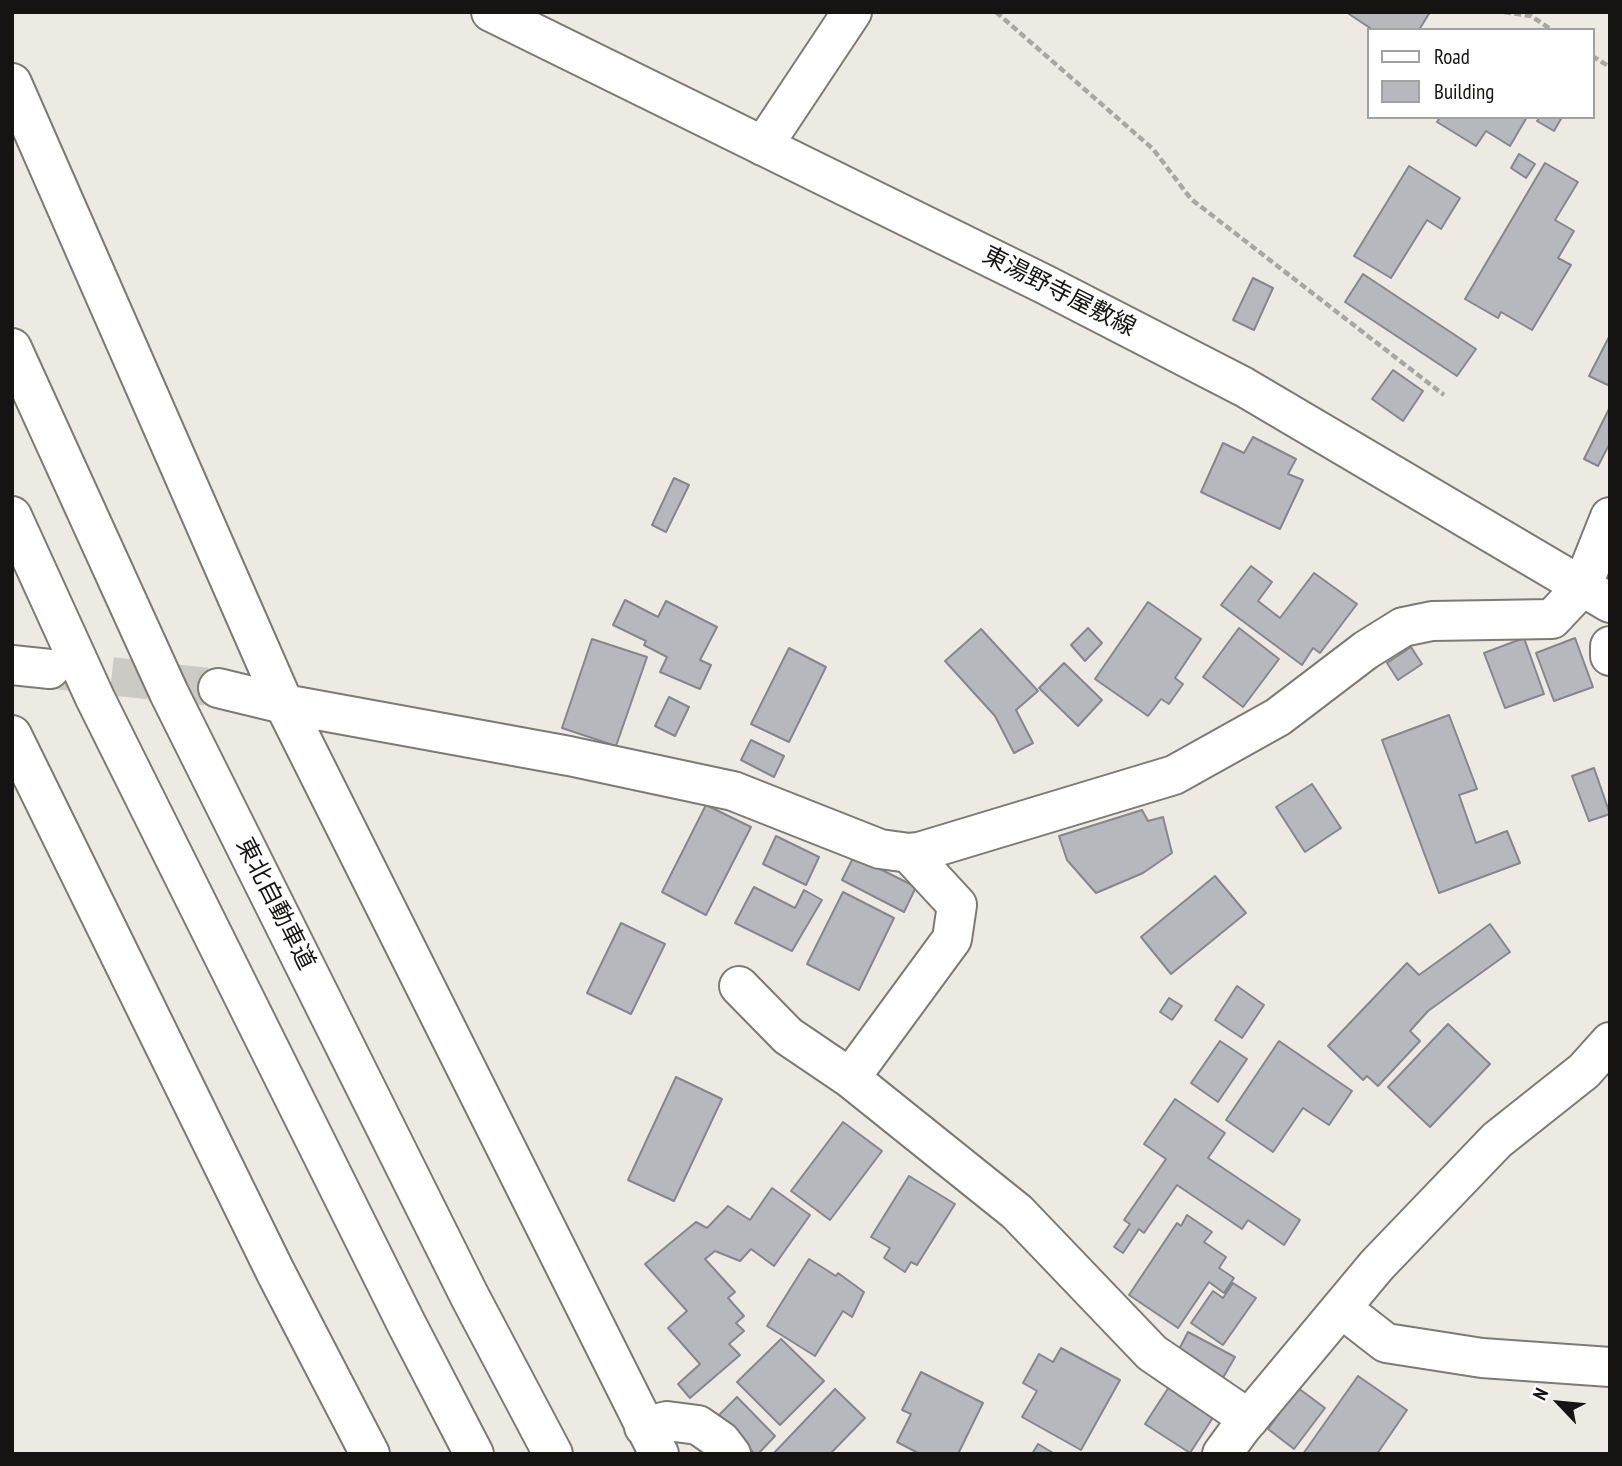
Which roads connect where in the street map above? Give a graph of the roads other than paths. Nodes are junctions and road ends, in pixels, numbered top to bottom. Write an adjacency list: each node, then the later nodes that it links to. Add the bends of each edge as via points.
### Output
1 (491, 12): 4 (main road, 東湯野寺屋敷線)
2 (852, 12): 4 (main road)
3 (12, 83): 14 (main road)
4 (763, 146): 8 (main road, 東湯野寺屋敷線, via 1244,387)
5 (12, 348): 26 (main road, 東北自動車道, via 169,693 468,1295)
6 (12, 516): 25 (main road, via 95,698)
7 (1610, 517): 8 (main road)
8 (1596, 595): 16 (main road, via 1552,619 1432,621 1403,627 1278,716 1174,775)
9 (1610, 646): 10 (main road)
10 (1610, 656)
11 (12, 665): 12 (main road)
12 (50, 669)
13 (218, 688): 14 (main road)
14 (284, 704): 16 (main road, via 733,791 880,849); 23 (main road)
15 (12, 735): 24 (main road)
16 (909, 853): 19 (main road, via 957,905 952,939)
17 (739, 986): 19 (main road, via 788,1036)
18 (1610, 1042): 20 (main road, via 1584,1071 1497,1140)
19 (850, 1078): 22 (main road, via 1017,1212 1152,1353)
20 (1341, 1308): 21 (main road, via 1386,1343 1482,1358); 22 (main road)
21 (1610, 1367)
22 (1249, 1419): 28 (main road)
23 (651, 1440): 27 (main road, via 667,1421 698,1425)
24 (370, 1454)
25 (474, 1454)
26 (553, 1454)
27 (731, 1454)
28 (1222, 1454)

